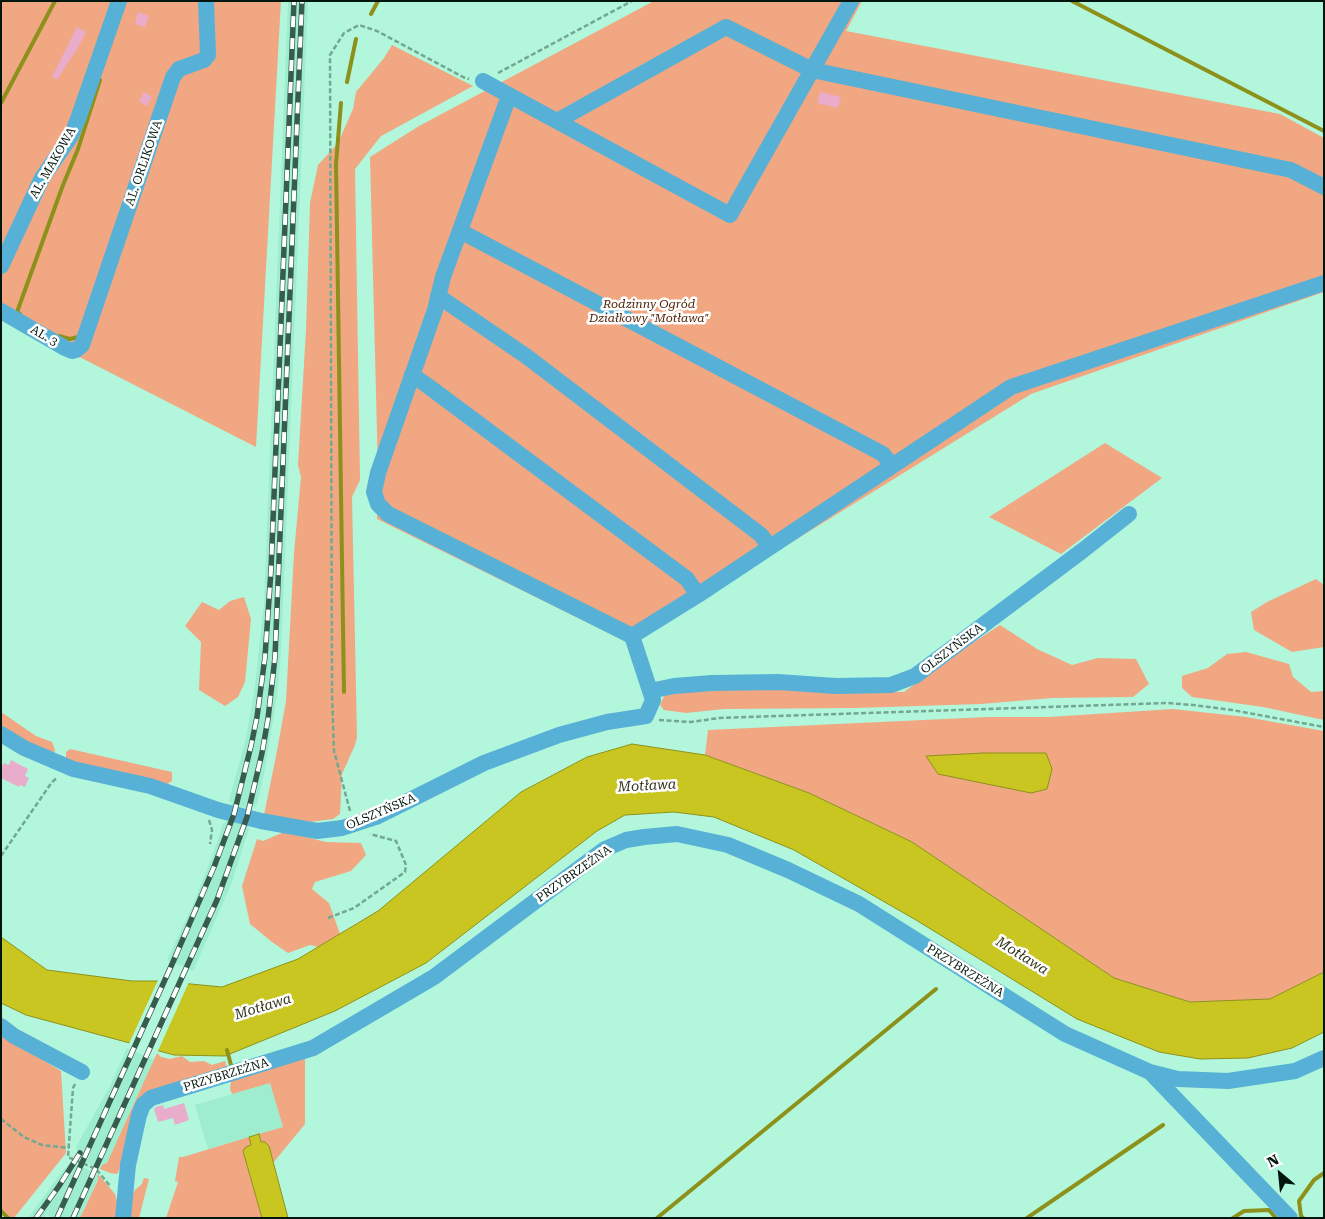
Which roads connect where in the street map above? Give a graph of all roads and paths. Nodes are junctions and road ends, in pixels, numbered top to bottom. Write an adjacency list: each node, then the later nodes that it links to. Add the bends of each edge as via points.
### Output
1 (119, 1): 11 (street, AL. MAKOWA, via 70,136 42,178)
2 (206, 1): 15 (street, AL. ORLIKOWA, via 208,55 204,60 179,69 173,77)
3 (632, 1): 6 (path)
4 (851, 1): 5 (street)
5 (812, 70): 8 (street, via 726,27); 8 (street, via 730,215); 9 (street, via 1291,170)
6 (483, 81): 7 (street); 28 (path, via 463,77 377,31 359,25 344,33 330,54 334,751)
7 (509, 96): 8 (street); 10 (street)
8 (557, 121)
9 (1324, 187)
10 (460, 231): 13 (street); 17 (street, via 883,454)
11 (1, 266)
12 (1324, 283): 17 (street, via 1011,387)
13 (438, 296): 16 (street); 19 (street, via 526,356 761,535)
14 (1, 312): 15 (street, AL. 3, via 72,351 79,348)
15 (84, 340)
16 (412, 375): 20 (street, via 687,579); 21 (street, via 378,473 374,492 378,504 388,514)
17 (892, 466): 19 (street)
18 (1130, 514): 22 (street, OLSZYŃSKA, via 914,676 890,685 712,683)
19 (767, 549): 20 (street)
20 (698, 595): 21 (street)
21 (633, 638): 22 (street)
22 (650, 692): 23 (street, via 653,700)
23 (646, 716): 24 (path, via 691,722 757,716 1167,703 1193,704); 28 (street, OLSZYŃSKA, via 558,735 484,763 376,817)
24 (1324, 727)
25 (1, 734): 28 (street, OLSZYŃSKA, via 58,764 150,786 218,810 317,830)
26 (66, 776): 31 (path, via 52,782)
27 (206, 817): 30 (path, via 212,830)
28 (353, 824)
29 (368, 834): 32 (path, via 396,841 406,865 405,872 354,908)
30 (210, 844)
31 (1, 856)
32 (328, 918)
33 (1, 1026): 35 (street)
34 (1324, 1058): 36 (street, PRZYBRZEŻNA, via 1295,1071 1228,1081 1178,1079)
35 (82, 1072): 38 (path, via 73,1088)
36 (1150, 1072): 42 (street, PRZYBRZEŻNA, via 1065,1034 858,904 788,870 728,845 677,834 644,837 626,840 606,849 434,978 313,1048 151,1098 139,1115 128,1165); 43 (street, PRZYBRZEŻNA)
37 (1, 1119): 38 (path, via 24,1137 42,1145)
38 (69, 1148): 39 (path, via 68,1158 96,1170)
39 (103, 1177): 40 (path); 41 (path)
40 (111, 1178)
41 (113, 1188)
42 (123, 1218)
43 (1290, 1218)

